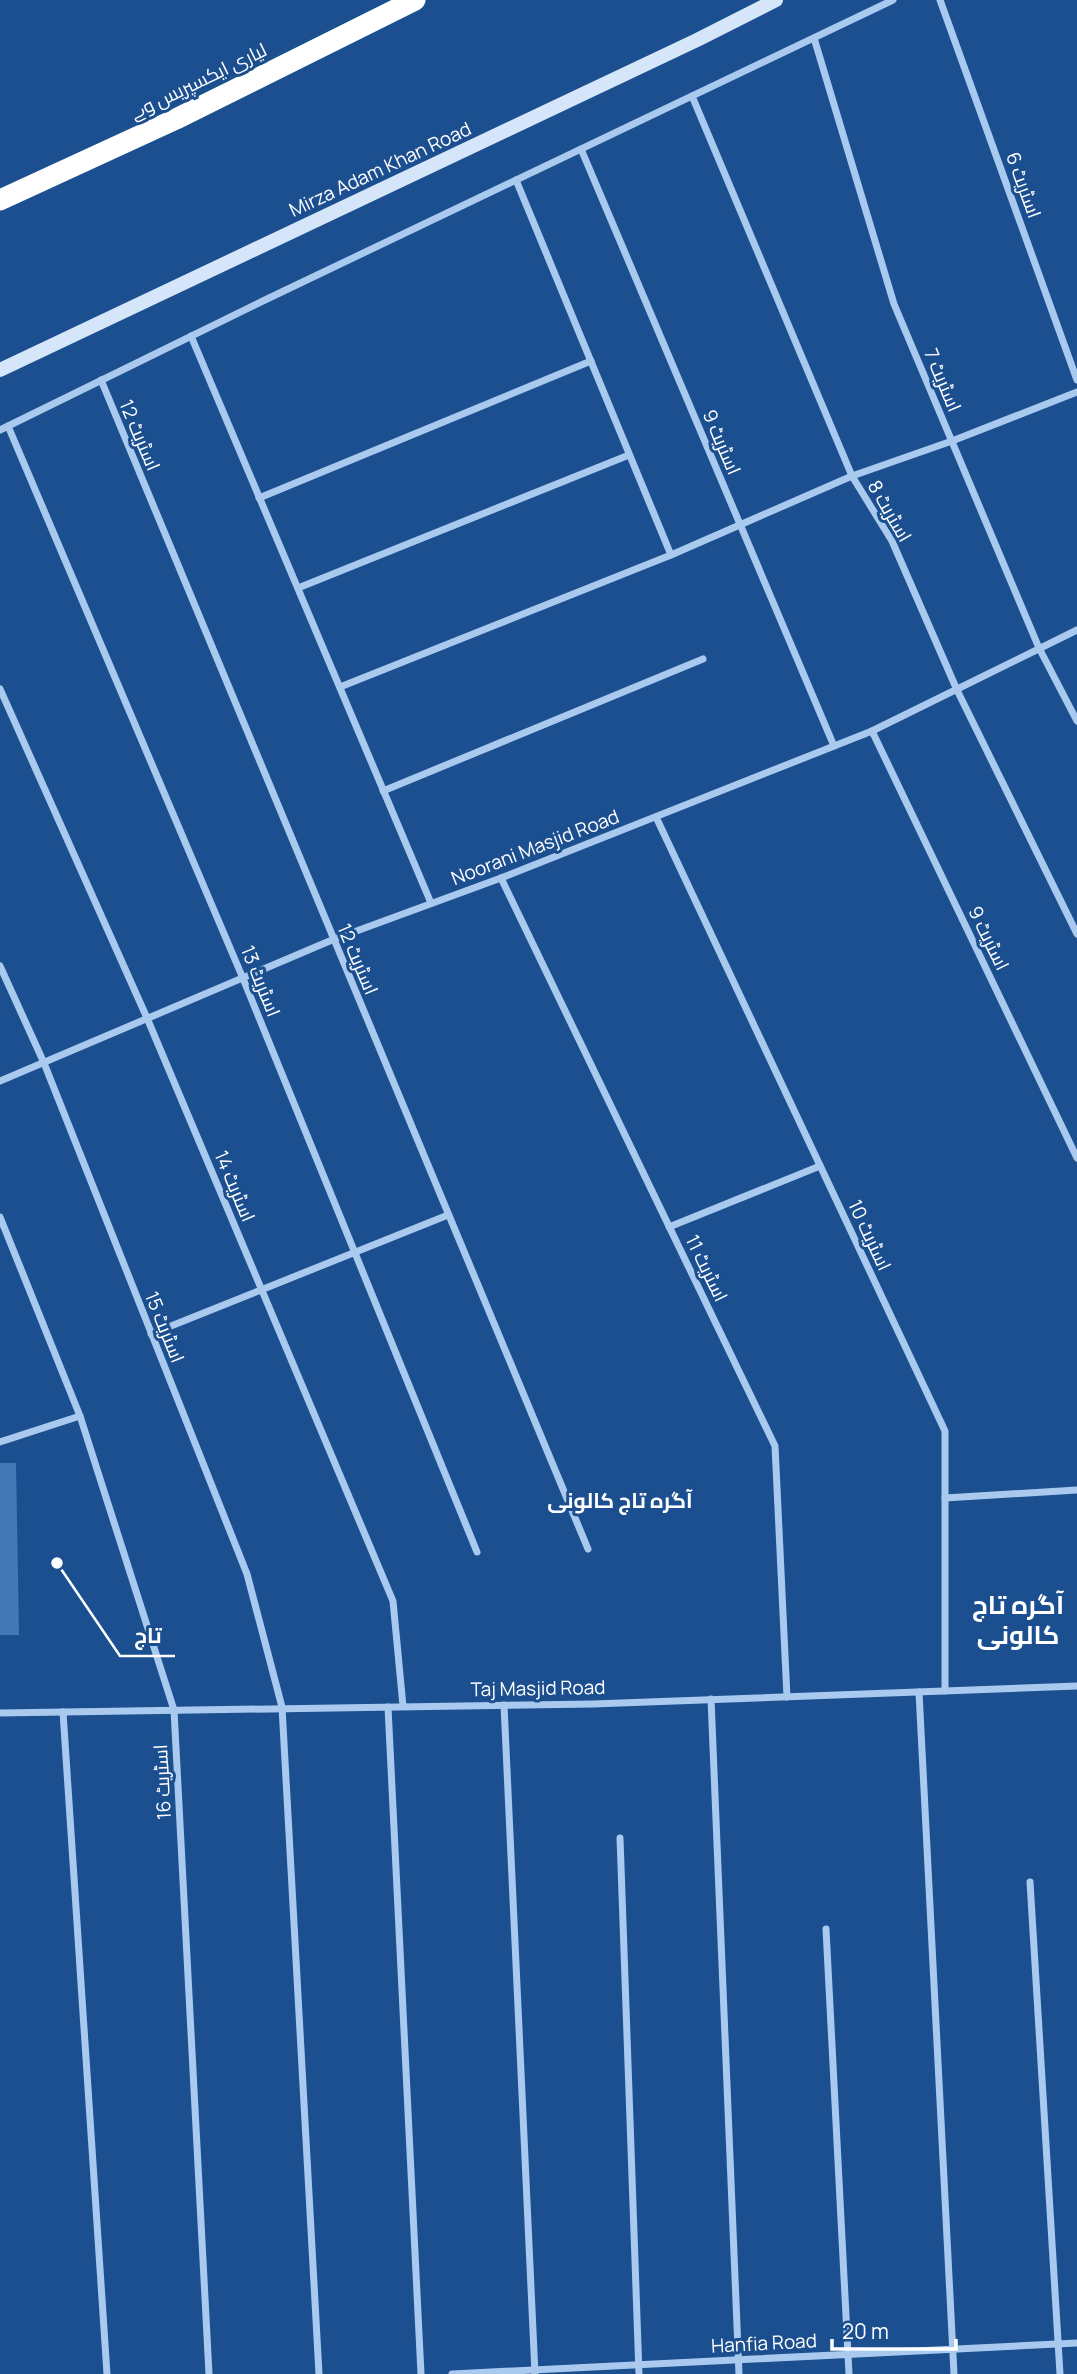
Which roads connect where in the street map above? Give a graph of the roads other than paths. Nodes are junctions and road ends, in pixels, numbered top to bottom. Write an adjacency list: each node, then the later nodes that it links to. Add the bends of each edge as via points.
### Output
1 (415, 0): 9 (highway, لیاری ایکسپریس وے)
2 (776, 0): 12 (main road, Mirza Adam Khan Road)
3 (894, 0): 5 (street)
4 (940, 0): 14 (street, اسٹریٹ 6)
5 (814, 38): 6 (street); 18 (street, اسٹریٹ 7, via 894,304)
6 (692, 96): 7 (street); 20 (street, اسٹریٹ 8)
7 (581, 149): 8 (street); 22 (street, اسٹریٹ 9)
8 (516, 180): 10 (street); 11 (street)
9 (0, 200)
10 (191, 336): 13 (street); 21 (street)
11 (591, 361): 19 (street); 21 (street)
12 (0, 370)
13 (101, 380): 16 (street); 39 (street, اسٹریٹ 12)
14 (1077, 380)
15 (1077, 392): 18 (street)
16 (8, 426): 17 (street); 41 (street, اسٹریٹ 13)
17 (0, 430)
18 (952, 441): 20 (street); 26 (street, اسٹریٹ 7)
19 (629, 455): 23 (street); 24 (street)
20 (852, 476): 22 (street); 30 (street, اسٹریٹ 8, via 892,541)
21 (259, 498): 24 (street)
22 (740, 525): 23 (street); 33 (street, اسٹریٹ 9)
23 (671, 555): 28 (street)
24 (298, 588): 28 (street)
25 (1077, 630): 26 (street, Noorani Masjid Road)
26 (1039, 648): 30 (street, Noorani Masjid Road); 31 (street, اسٹریٹ 7)
27 (704, 659): 34 (street)
28 (340, 687): 34 (street)
29 (0, 689): 42 (street, اسٹریٹ 14)
30 (957, 690): 32 (street, Noorani Masjid Road); 38 (street, اسٹریٹ 8)
31 (1077, 721)
32 (872, 731): 33 (street, Noorani Masjid Road); 45 (street, اسٹریٹ 9)
33 (834, 746): 35 (street, Noorani Masjid Road)
34 (383, 791): 37 (street)
35 (656, 817): 36 (street, Noorani Masjid Road); 46 (street, اسٹریٹ 10)
36 (501, 878): 37 (street, Noorani Masjid Road); 49 (street, اسٹریٹ 11)
37 (431, 903): 39 (street, Noorani Masjid Road)
38 (1077, 934)
39 (332, 940): 41 (street, Noorani Masjid Road); 47 (street, اسٹریٹ 12)
40 (0, 965): 43 (street, اسٹریٹ 15)
41 (242, 976): 42 (street, Noorani Masjid Road); 50 (street, اسٹریٹ 13)
42 (147, 1018): 43 (street, Noorani Masjid Road); 51 (street, اسٹریٹ 14)
43 (44, 1063): 44 (street, Noorani Masjid Road); 52 (street, اسٹریٹ 15)
44 (0, 1081)
45 (1077, 1158)
46 (820, 1166): 49 (street); 56 (street, اسٹریٹ 10, via 945,1431)
47 (448, 1215): 50 (street); 57 (street, اسٹریٹ 12)
48 (0, 1217): 53 (street, اسٹریٹ 16)
49 (670, 1227): 62 (street, اسٹریٹ 11, via 775,1446)
50 (355, 1253): 51 (street); 58 (street, اسٹریٹ 13)
51 (262, 1290): 52 (street); 65 (street, اسٹریٹ 14, via 393,1601)
52 (151, 1334): 66 (street, اسٹریٹ 15, via 247,1574)
53 (80, 1416): 54 (street); 68 (street, اسٹریٹ 16)
54 (0, 1442)
55 (1077, 1490): 56 (street)
56 (945, 1499): 60 (street, اسٹریٹ 10)
57 (588, 1549)
58 (477, 1552)
59 (1077, 1686): 60 (street, Taj Masjid Road)
60 (945, 1691): 61 (street, Taj Masjid Road)
61 (919, 1692): 62 (street, Taj Masjid Road); 76 (street)
62 (787, 1697): 63 (street, Taj Masjid Road)
63 (711, 1699): 64 (street, Taj Masjid Road); 78 (street)
64 (504, 1705): 65 (street, Taj Masjid Road); 80 (street)
65 (403, 1706): 67 (street, Taj Masjid Road)
66 (282, 1707): 67 (street, Taj Masjid Road); 68 (street, Taj Masjid Road); 83 (street, اسٹریٹ 15)
67 (388, 1707): 84 (street)
68 (174, 1710): 69 (street, Taj Masjid Road); 82 (street, اسٹریٹ 16)
69 (63, 1712): 70 (street, Taj Masjid Road); 81 (street)
70 (0, 1713)
71 (620, 1838): 79 (street)
72 (1030, 1882): 75 (street)
73 (826, 1929): 77 (street)
74 (1077, 2343): 75 (street, Hanfia Road)
75 (1058, 2344): 76 (street, Hanfia Road); 90 (street)
76 (953, 2348): 77 (street, Hanfia Road); 89 (street)
77 (848, 2354): 78 (street, Hanfia Road); 88 (street)
78 (738, 2360): 79 (street, Hanfia Road); 87 (street)
79 (639, 2364): 80 (street, Hanfia Road); 86 (street)
80 (535, 2372): 85 (street, Hanfia Road)
81 (107, 2374)
82 (209, 2374)
83 (319, 2374)
84 (421, 2374)
85 (452, 2374)
86 (639, 2374)
87 (739, 2374)
88 (849, 2374)
89 (954, 2374)
90 (1060, 2374)

